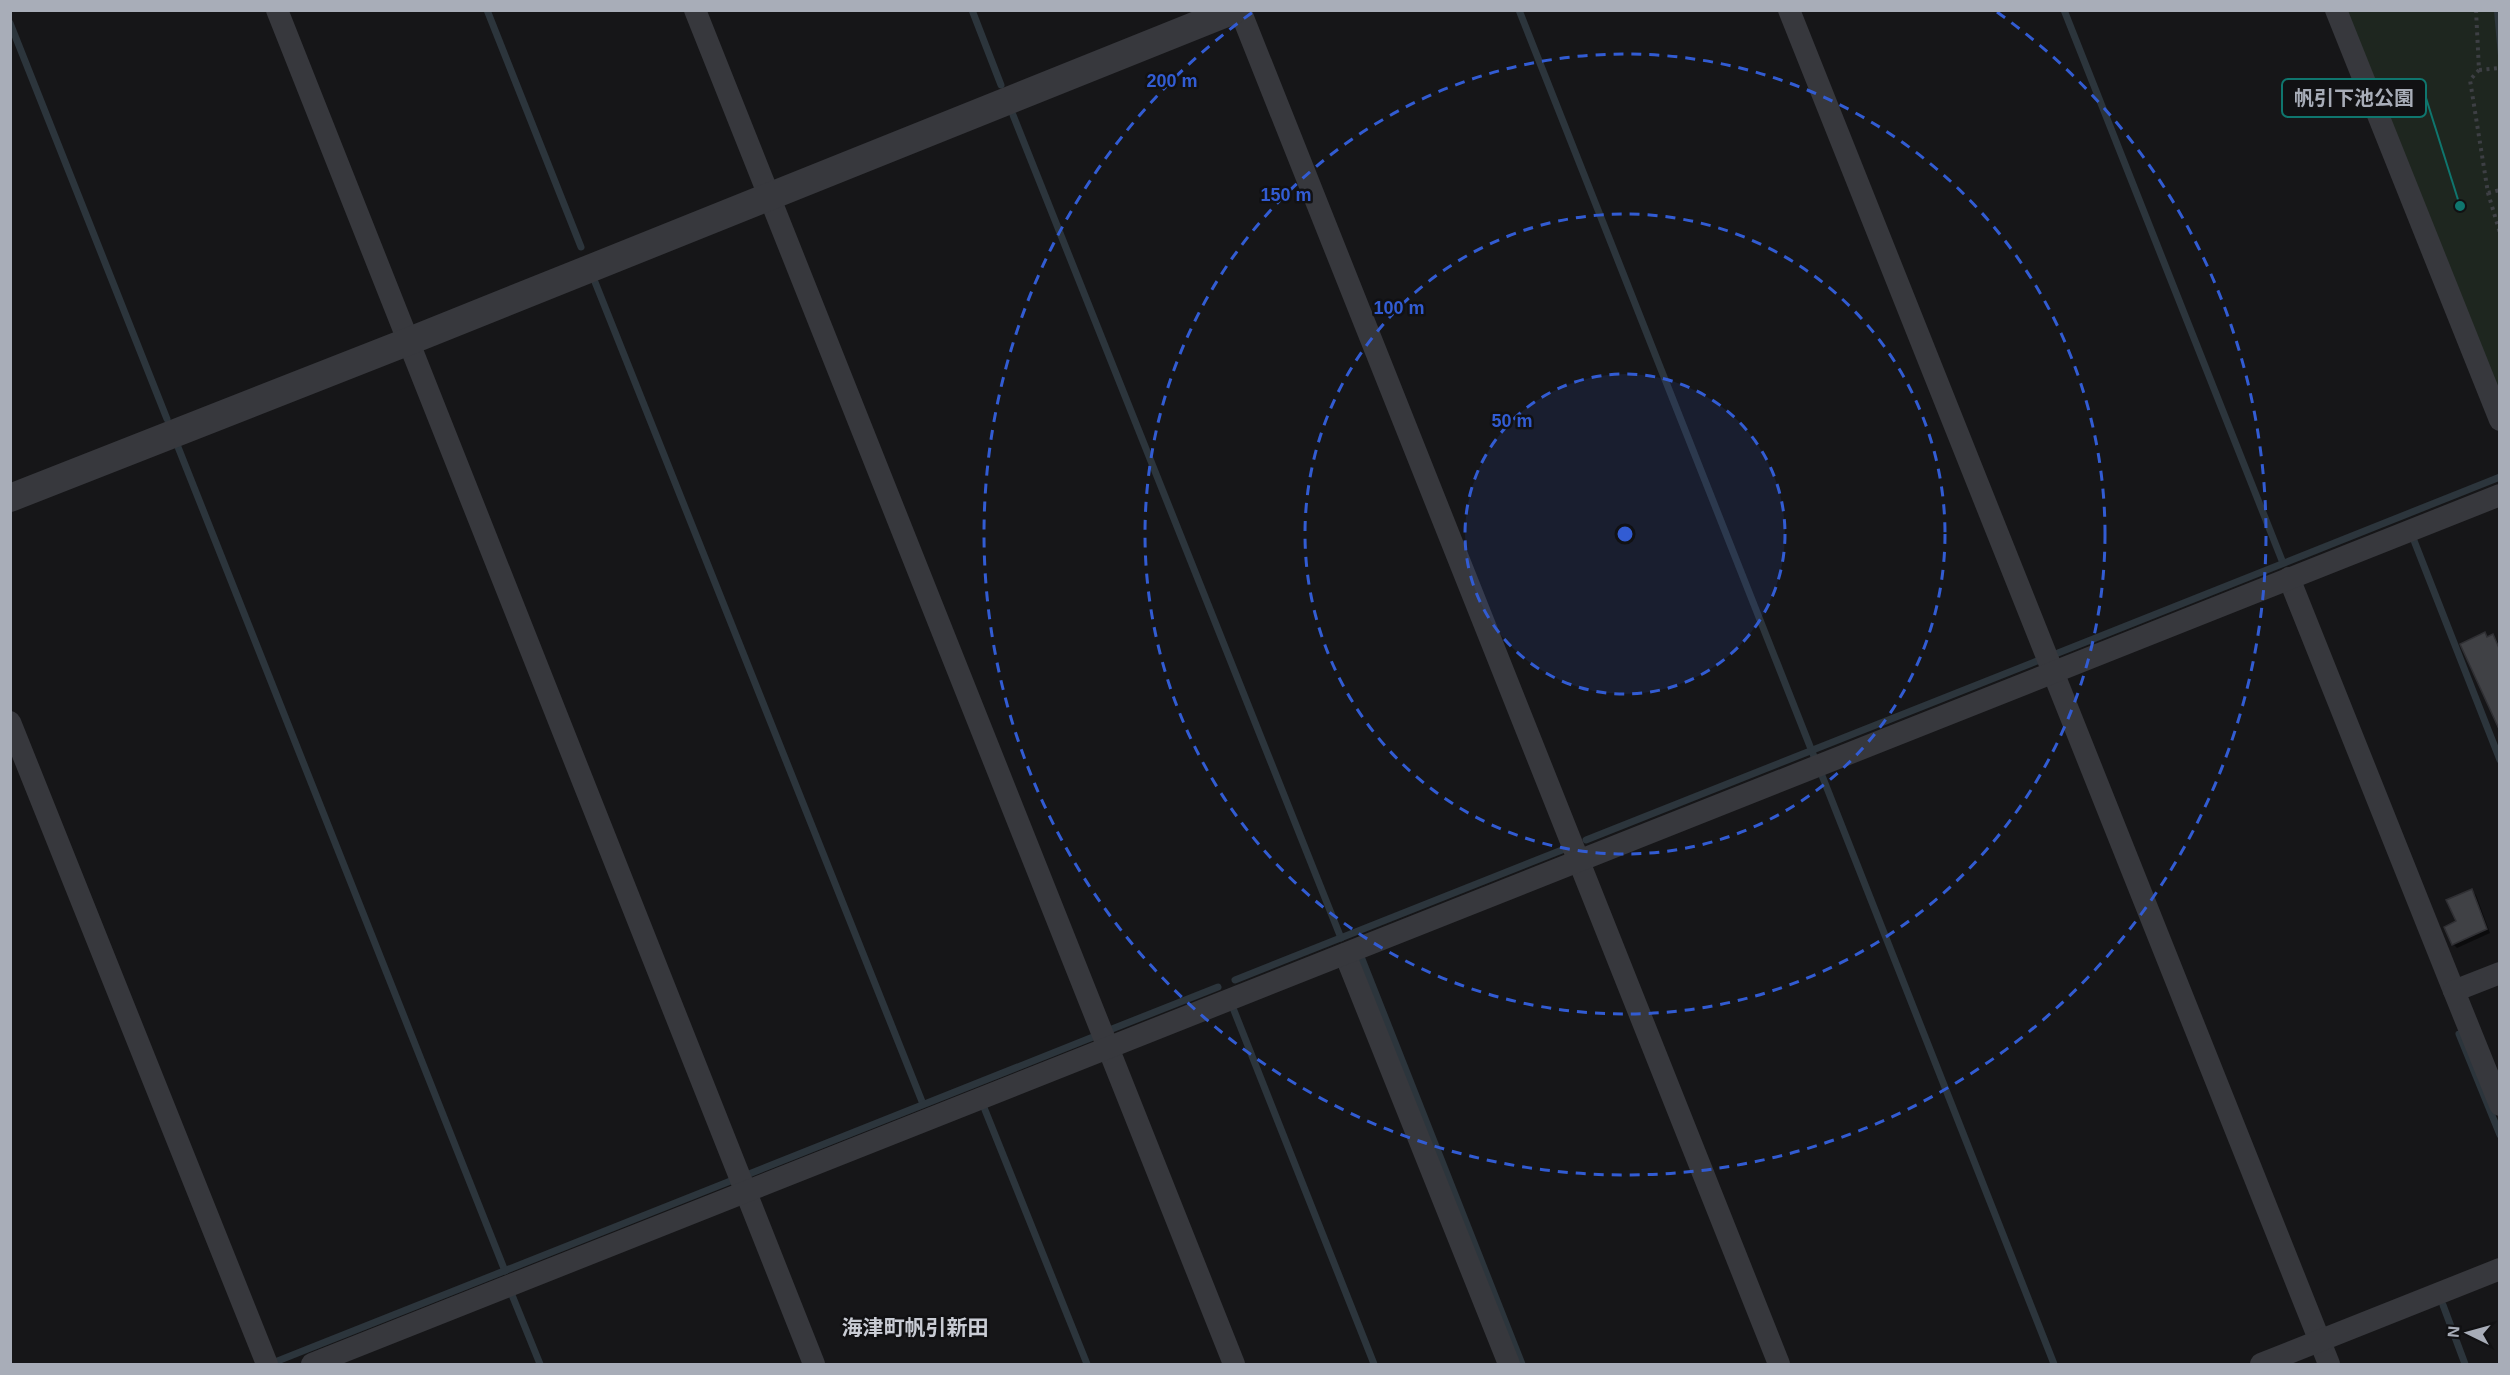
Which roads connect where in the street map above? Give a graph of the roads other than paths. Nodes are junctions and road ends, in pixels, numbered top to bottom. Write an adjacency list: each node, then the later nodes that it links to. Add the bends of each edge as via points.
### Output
1 (277, 10): 8 (street)
2 (695, 10): 7 (street)
3 (1233, 10): 7 (street)
4 (1240, 10): 15 (street)
5 (1789, 10): 13 (street)
6 (2336, 10): 9 (street)
7 (769, 197): 8 (street); 19 (street)
8 (407, 342): 11 (street); 21 (street)
9 (2499, 420)
10 (2499, 495): 12 (street)
11 (10, 498)
12 (2289, 578): 13 (street); 18 (street)
13 (2052, 670): 15 (street); 23 (street)
14 (10, 722): 24 (street)
15 (1580, 860): 16 (street); 29 (street)
16 (1345, 954): 19 (street); 28 (street)
17 (2499, 973): 18 (street)
18 (2454, 991): 20 (street)
19 (1109, 1048): 21 (street); 27 (street)
20 (2499, 1105)
21 (745, 1192): 25 (street); 26 (street)
22 (2499, 1269): 23 (street)
23 (2319, 1341): 30 (street); 31 (street)
24 (267, 1365)
25 (312, 1365)
26 (814, 1365)
27 (1234, 1365)
28 (1509, 1365)
29 (1779, 1365)
30 (2261, 1365)
31 (2329, 1365)

